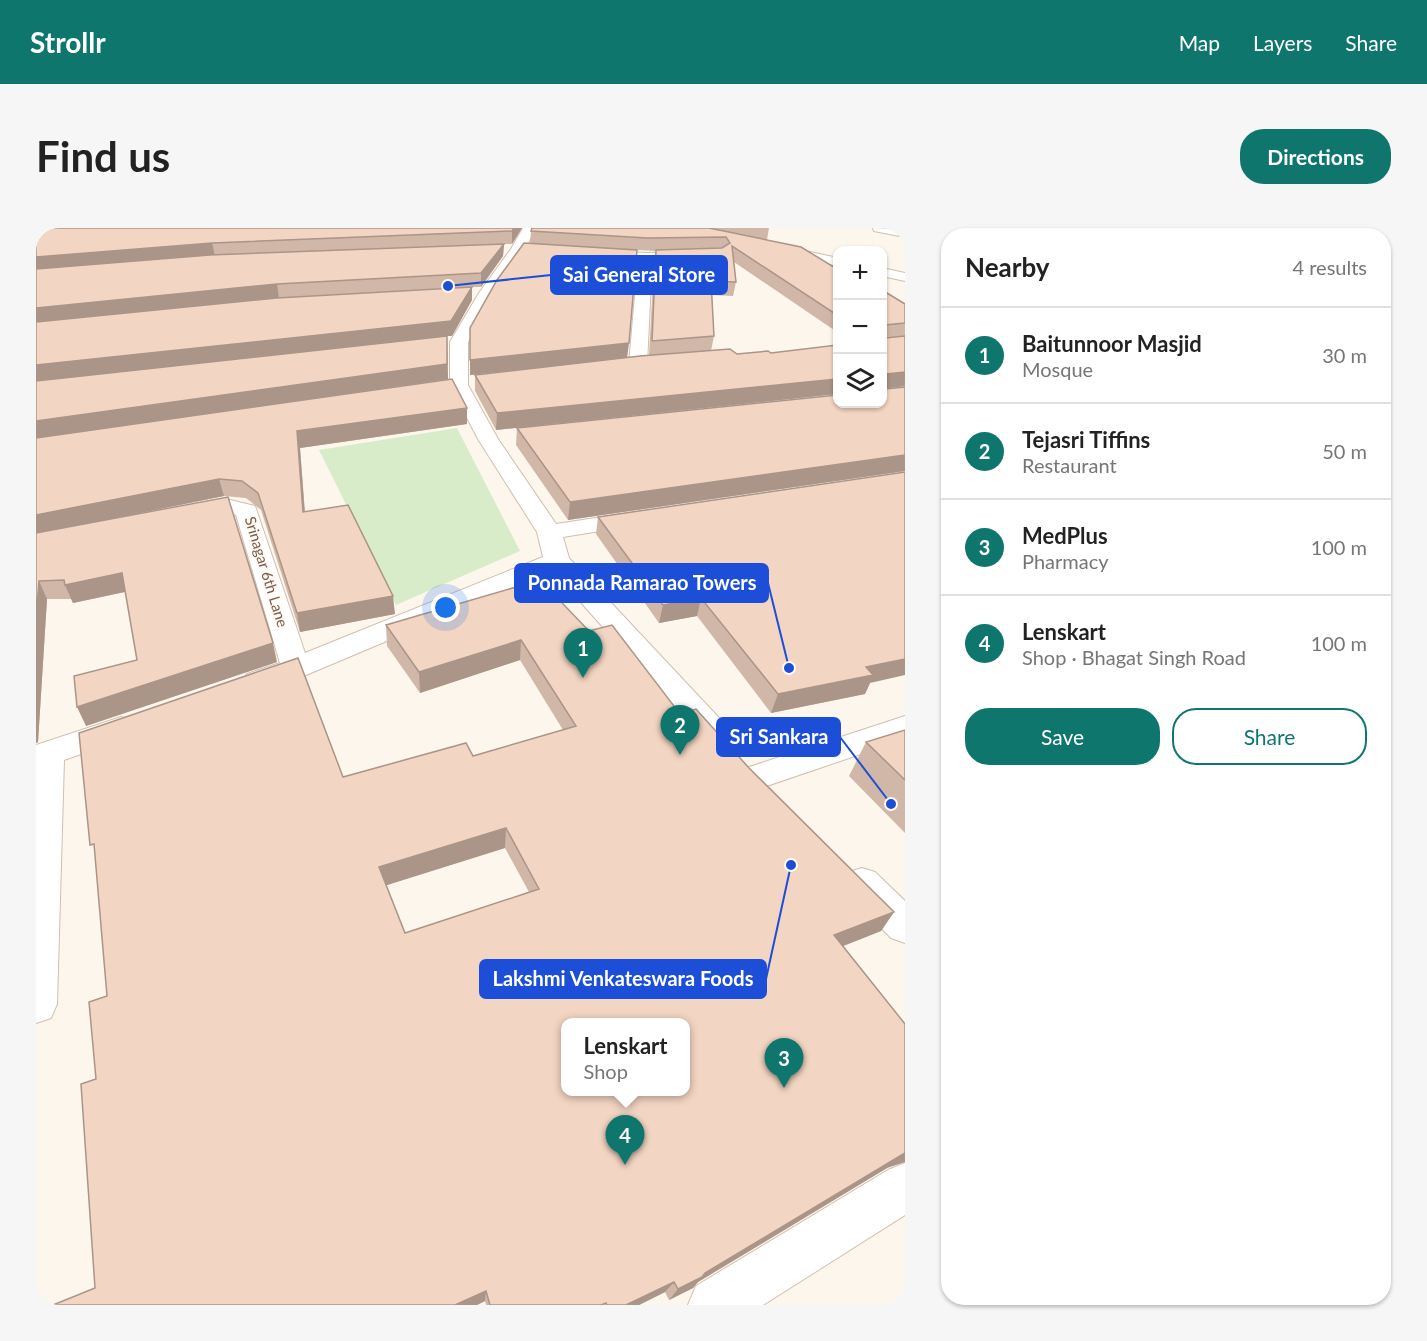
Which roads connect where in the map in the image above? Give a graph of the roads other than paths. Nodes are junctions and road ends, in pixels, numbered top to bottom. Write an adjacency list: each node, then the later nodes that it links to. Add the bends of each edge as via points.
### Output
1 (879, 228): 2 (street)
2 (905, 233)
3 (770, 241): 8 (street)
4 (518, 245): 14 (street, via 475,294 448,343 459,385 500,438)
5 (576, 253): 7 (street)
6 (708, 255): 7 (street)
7 (645, 257): 11 (street, via 644,364)
8 (833, 261)
9 (887, 273): 10 (street)
10 (905, 277)
11 (616, 367)
12 (668, 514): 14 (street)
13 (169, 516): 16 (street, Srinagar 6th Lane, via 238,505 247,511)
14 (549, 532): 15 (street)
15 (557, 560): 16 (street); 19 (street, via 764,786)
16 (296, 668): 17 (street)
17 (229, 691)
18 (150, 718): 20 (street)
19 (905, 727)
20 (42, 755): 23 (street)
21 (847, 868): 22 (street)
22 (905, 926)
23 (36, 995): 24 (street)
24 (36, 1004)
25 (905, 1187): 26 (street)
26 (715, 1305)

